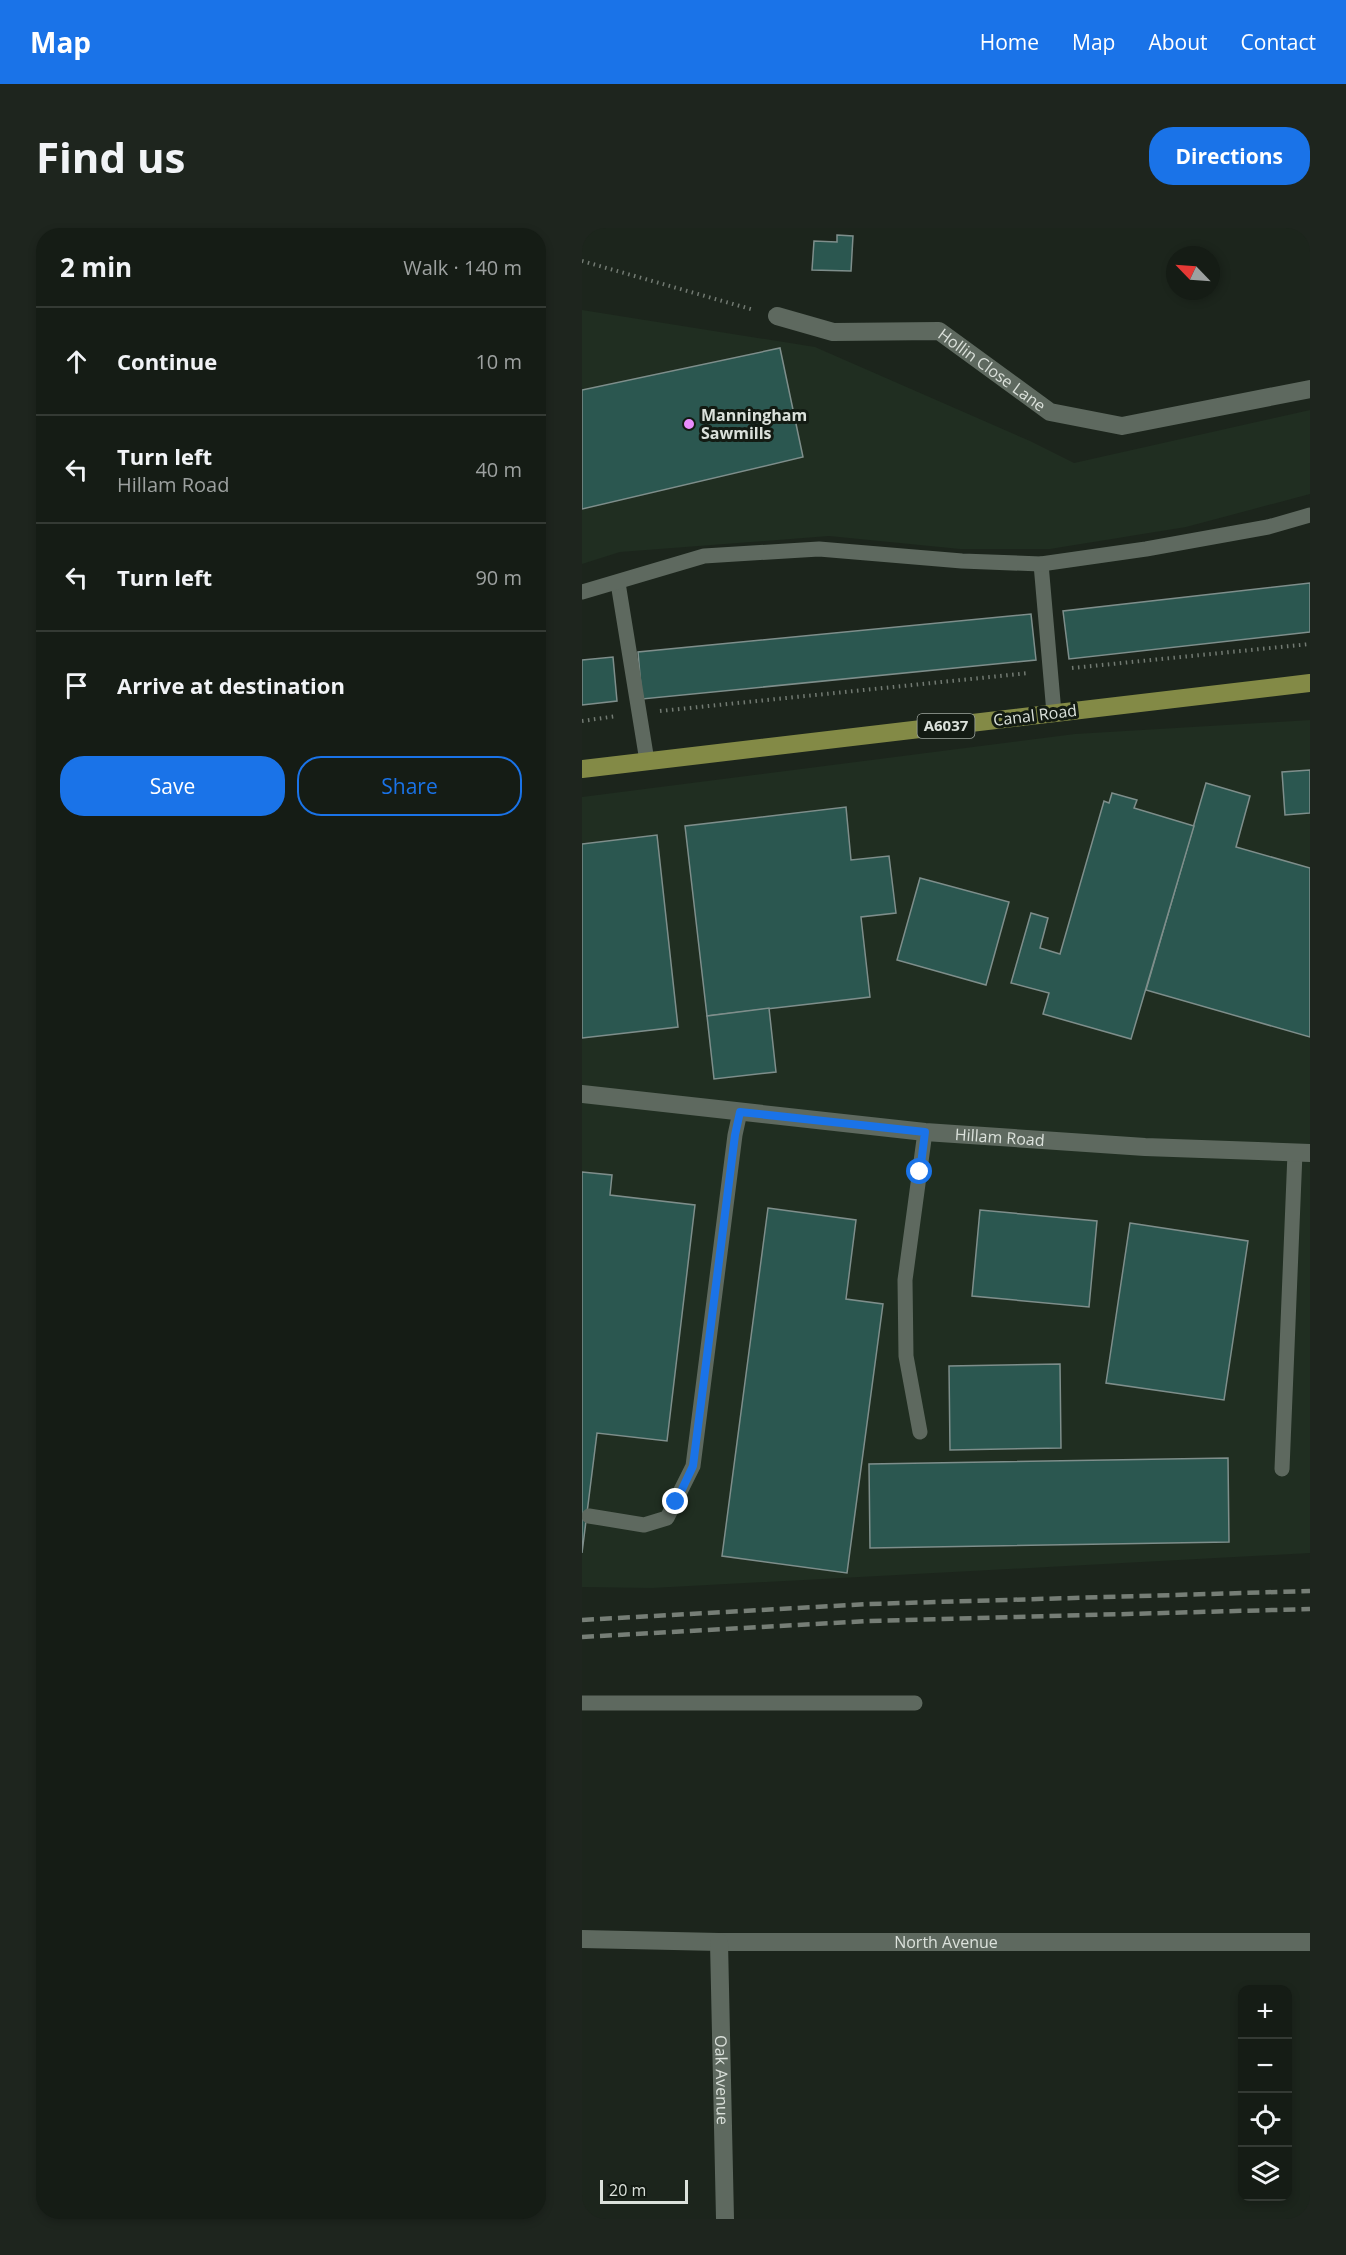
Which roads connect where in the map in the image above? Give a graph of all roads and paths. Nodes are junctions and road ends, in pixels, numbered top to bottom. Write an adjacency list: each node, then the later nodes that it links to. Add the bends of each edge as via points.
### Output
1 (582, 261): 2 (path)
2 (777, 316): 3 (street, Hollin Close Lane, via 833,332 939,331 1050,412 1122,426)
3 (1310, 389)
4 (1310, 515): 5 (lane, via 1257,529)
5 (1041, 564): 6 (lane, via 819,549 704,556); 9 (lane)
6 (618, 583): 7 (lane); 12 (lane)
7 (582, 592)
8 (1310, 644): 9 (path)
9 (1051, 670): 11 (lane); 12 (path)
10 (1310, 683): 11 (main road, Canal Road / A6037)
11 (1054, 713): 14 (main road, Canal Road / A6037)
12 (639, 714): 13 (path); 14 (lane)
13 (582, 721)
14 (647, 761): 15 (main road, Canal Road / A6037)
15 (582, 769)
16 (582, 1094): 17 (street, Hillam Road)
17 (740, 1112): 18 (street, Hillam Road); 22 (lane, via 693,1466 667,1518 644,1525)
18 (925, 1132): 19 (street, Hillam Road); 20 (lane, via 905,1280 906,1356)
19 (1302, 1153): 21 (lane)
20 (920, 1432)
21 (1282, 1469)
22 (589, 1516)
23 (582, 1702): 24 (lane)
24 (915, 1703)
25 (582, 1939): 26 (street, North Avenue)
26 (719, 1942): 27 (street, North Avenue); 28 (street, Oak Avenue)
27 (1310, 1942)
28 (725, 2219)

